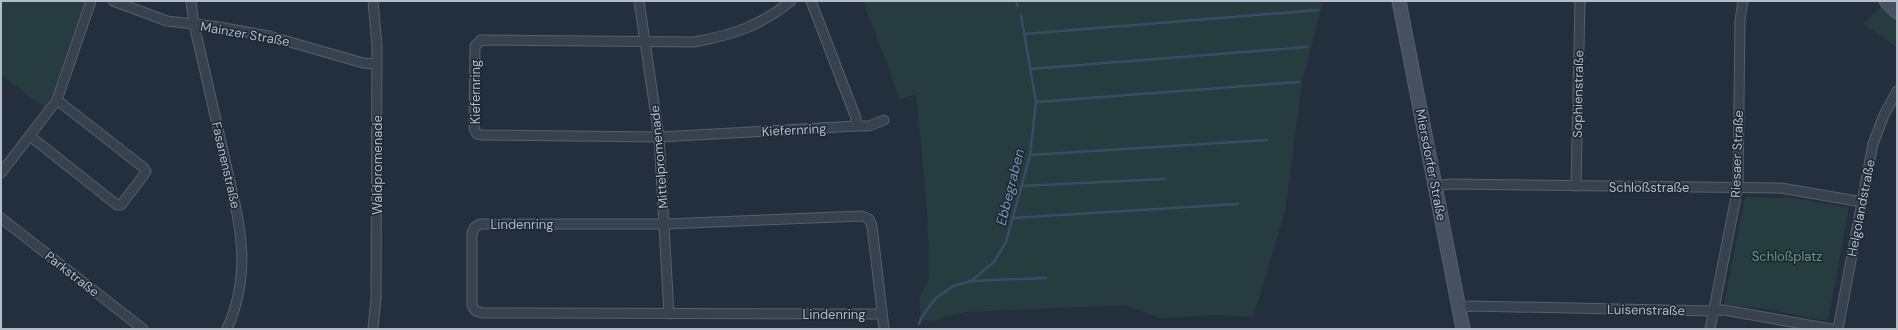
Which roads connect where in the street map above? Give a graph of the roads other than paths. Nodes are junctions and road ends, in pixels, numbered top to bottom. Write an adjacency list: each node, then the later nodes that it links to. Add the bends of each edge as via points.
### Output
1 (91, 1): 17 (street)
2 (113, 1): 13 (street, Mainzer Straße, via 167,21)
3 (191, 1): 13 (street, Fasanenstraße)
4 (373, 1): 15 (street, Waldpromenade)
5 (639, 1): 14 (street, Mittelpromenade)
6 (791, 1): 14 (street, Kiefernring, via 770,17 730,35 694,42)
7 (811, 1): 19 (street, via 848,94)
8 (1399, 1): 23 (street, Miersdorfer Straße)
9 (1580, 1): 24 (street, Sophienstraße)
10 (1743, 1): 25 (street, Riesaer Straße, via 1740,20)
11 (1886, 1): 12 (street)
12 (1897, 12)
13 (194, 25): 15 (street, Mainzer Straße, via 269,36 363,63); 34 (street, Fasanenstraße, via 242,237 241,279 237,302)
14 (646, 42): 21 (street, Mittelpromenade); 21 (street, Kiefernring, via 480,40 475,46 474,130 476,134 482,135)
15 (378, 64): 35 (street, Waldpromenade, via 376,290)
16 (1897, 91): 26 (street, Helgolandstraße, via 1876,135)
17 (57, 100): 20 (street); 20 (street, via 144,168 145,173 140,180 121,204 117,205)
18 (884, 120): 19 (street, Kiefernring, via 869,126)
19 (856, 126): 21 (street, Kiefernring)
20 (30, 136): 22 (street)
21 (659, 137): 28 (street, Mittelpromenade)
22 (1, 173)
23 (1435, 186): 24 (street, Schloßstraße); 29 (street, Miersdorfer Straße)
24 (1576, 186): 25 (street, Schloßstraße)
25 (1738, 188): 26 (street, Schloßstraße, via 1797,190); 30 (street, Riesaer Straße)
26 (1862, 202): 40 (street, Helgolandstraße)
27 (1, 218): 33 (street, Parkstraße)
28 (665, 224): 31 (street, Mittelpromenade); 31 (street, Lindenring, via 480,224 472,233 472,306 482,313); 32 (street, Lindenring, via 854,215 866,217 872,226)
29 (1459, 308): 30 (street, Luisenstraße, via 1470,306); 37 (street, Miersdorfer Straße)
30 (1714, 311): 38 (street, Riesaer Straße); 39 (street, Luisenstraße, via 1742,312)
31 (669, 314): 32 (street, Lindenring)
32 (882, 314): 36 (street, Lindenring)
33 (143, 329)
34 (227, 329)
35 (373, 329)
36 (884, 329)
37 (1463, 329)
38 (1710, 329)
39 (1832, 329)
40 (1838, 329)

